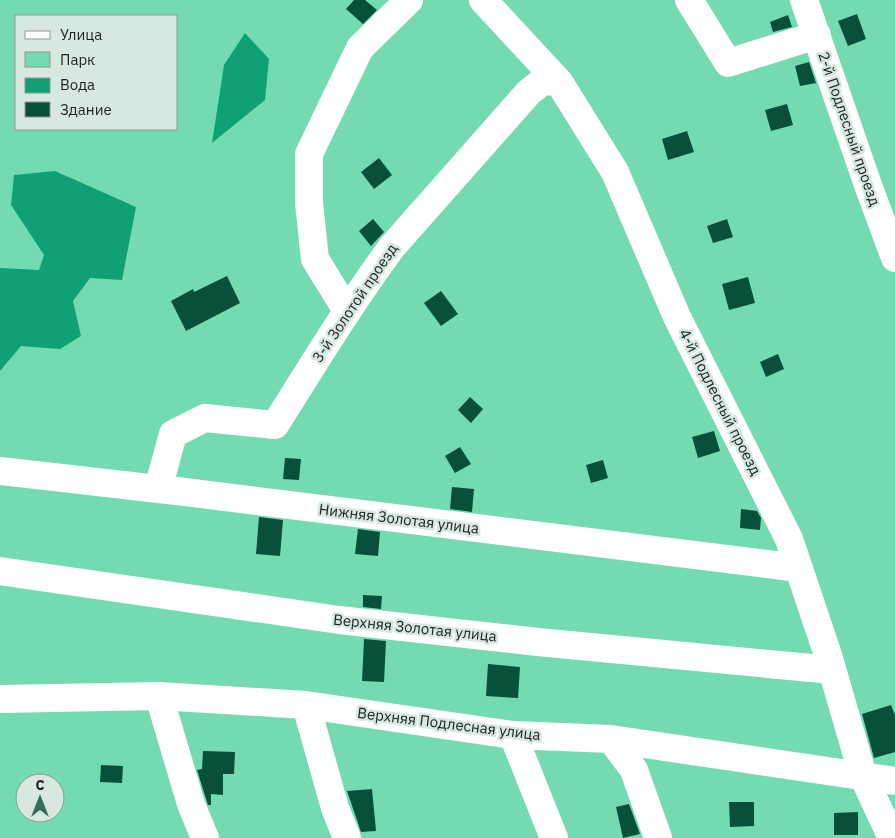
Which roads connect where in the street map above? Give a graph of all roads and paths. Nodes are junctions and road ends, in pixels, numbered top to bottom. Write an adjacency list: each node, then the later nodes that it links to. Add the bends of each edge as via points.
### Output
1 (409, 0): 8 (street, via 360,48 309,154 309,203 315,259)
2 (483, 0): 6 (street, 4-й Подлесный проезд)
3 (689, 0): 5 (street, via 728,63)
4 (804, 0): 5 (street, 2-й Подлесный проезд)
5 (817, 35): 7 (street, 2-й Подлесный проезд)
6 (559, 82): 8 (street, 3-й Золотой проезд, via 543,81 529,92 392,247); 11 (street, 4-й Подлесный проезд, via 615,172 677,317 789,539)
7 (895, 258)
8 (347, 311): 10 (street, 3-й Золотой проезд, via 275,425 205,418 173,434)
9 (0, 471): 10 (street, Нижняя Золотая улица)
10 (158, 489): 11 (street, Нижняя Золотая улица)
11 (799, 568): 13 (street, 4-й Подлесный проезд)
12 (0, 571): 13 (street, Верхняя Золотая улица, via 339,620)
13 (832, 670): 19 (street, 4-й Подлесный проезд)
14 (159, 696): 15 (street, Верхняя Подлесная улица); 16 (street, Верхняя Подлесная улица); 21 (street, via 191,804)
15 (0, 699)
16 (306, 705): 17 (street, Верхняя Подлесная улица); 22 (street, via 335,808)
17 (513, 735): 18 (street, Верхняя Подлесная улица); 23 (street)
18 (611, 739): 19 (street, Верхняя Подлесная улица); 24 (street, via 634,770)
19 (863, 776): 20 (street, Верхняя Подлесная улица); 25 (street, 4-й Подлесный проезд)
20 (895, 781)
21 (205, 838)
22 (347, 838)
23 (554, 838)
24 (658, 838)
25 (892, 838)

